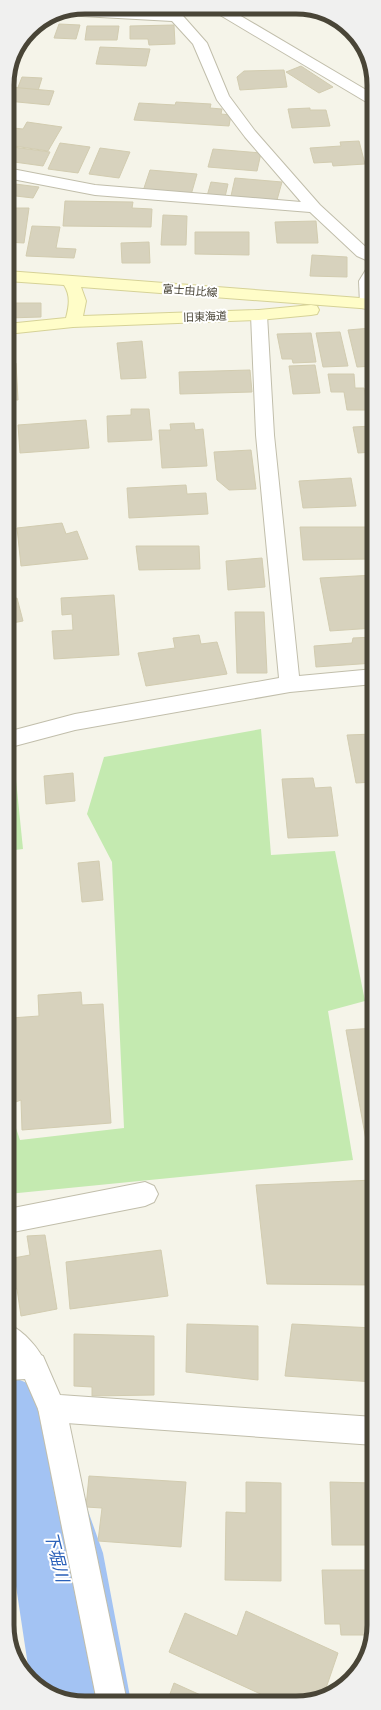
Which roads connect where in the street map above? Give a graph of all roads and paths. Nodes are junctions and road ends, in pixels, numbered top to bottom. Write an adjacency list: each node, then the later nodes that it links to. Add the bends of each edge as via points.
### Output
1 (173, 14): 5 (street, via 200,43 222,97 250,134)
2 (230, 14): 3 (street)
3 (367, 96)
4 (14, 174): 5 (street, via 95,190)
5 (314, 208): 6 (street)
6 (367, 255)
7 (14, 277): 8 (street, 富士由比線)
8 (70, 282): 9 (street, 富士由比線); 12 (street, via 79,300)
9 (367, 304)
10 (367, 304): 11 (street, 旧東海道)
11 (259, 315): 12 (street, 旧東海道); 15 (street, via 265,435)
12 (73, 322): 13 (street, 旧東海道)
13 (14, 329)
14 (367, 677): 15 (street)
15 (290, 684): 16 (street, via 75,722)
16 (14, 738)
17 (145, 1194): 18 (street)
18 (14, 1220)
19 (14, 1352): 20 (street)
20 (20, 1366): 21 (street)
21 (52, 1408): 22 (street); 23 (street)
22 (367, 1431)
23 (111, 1696)

